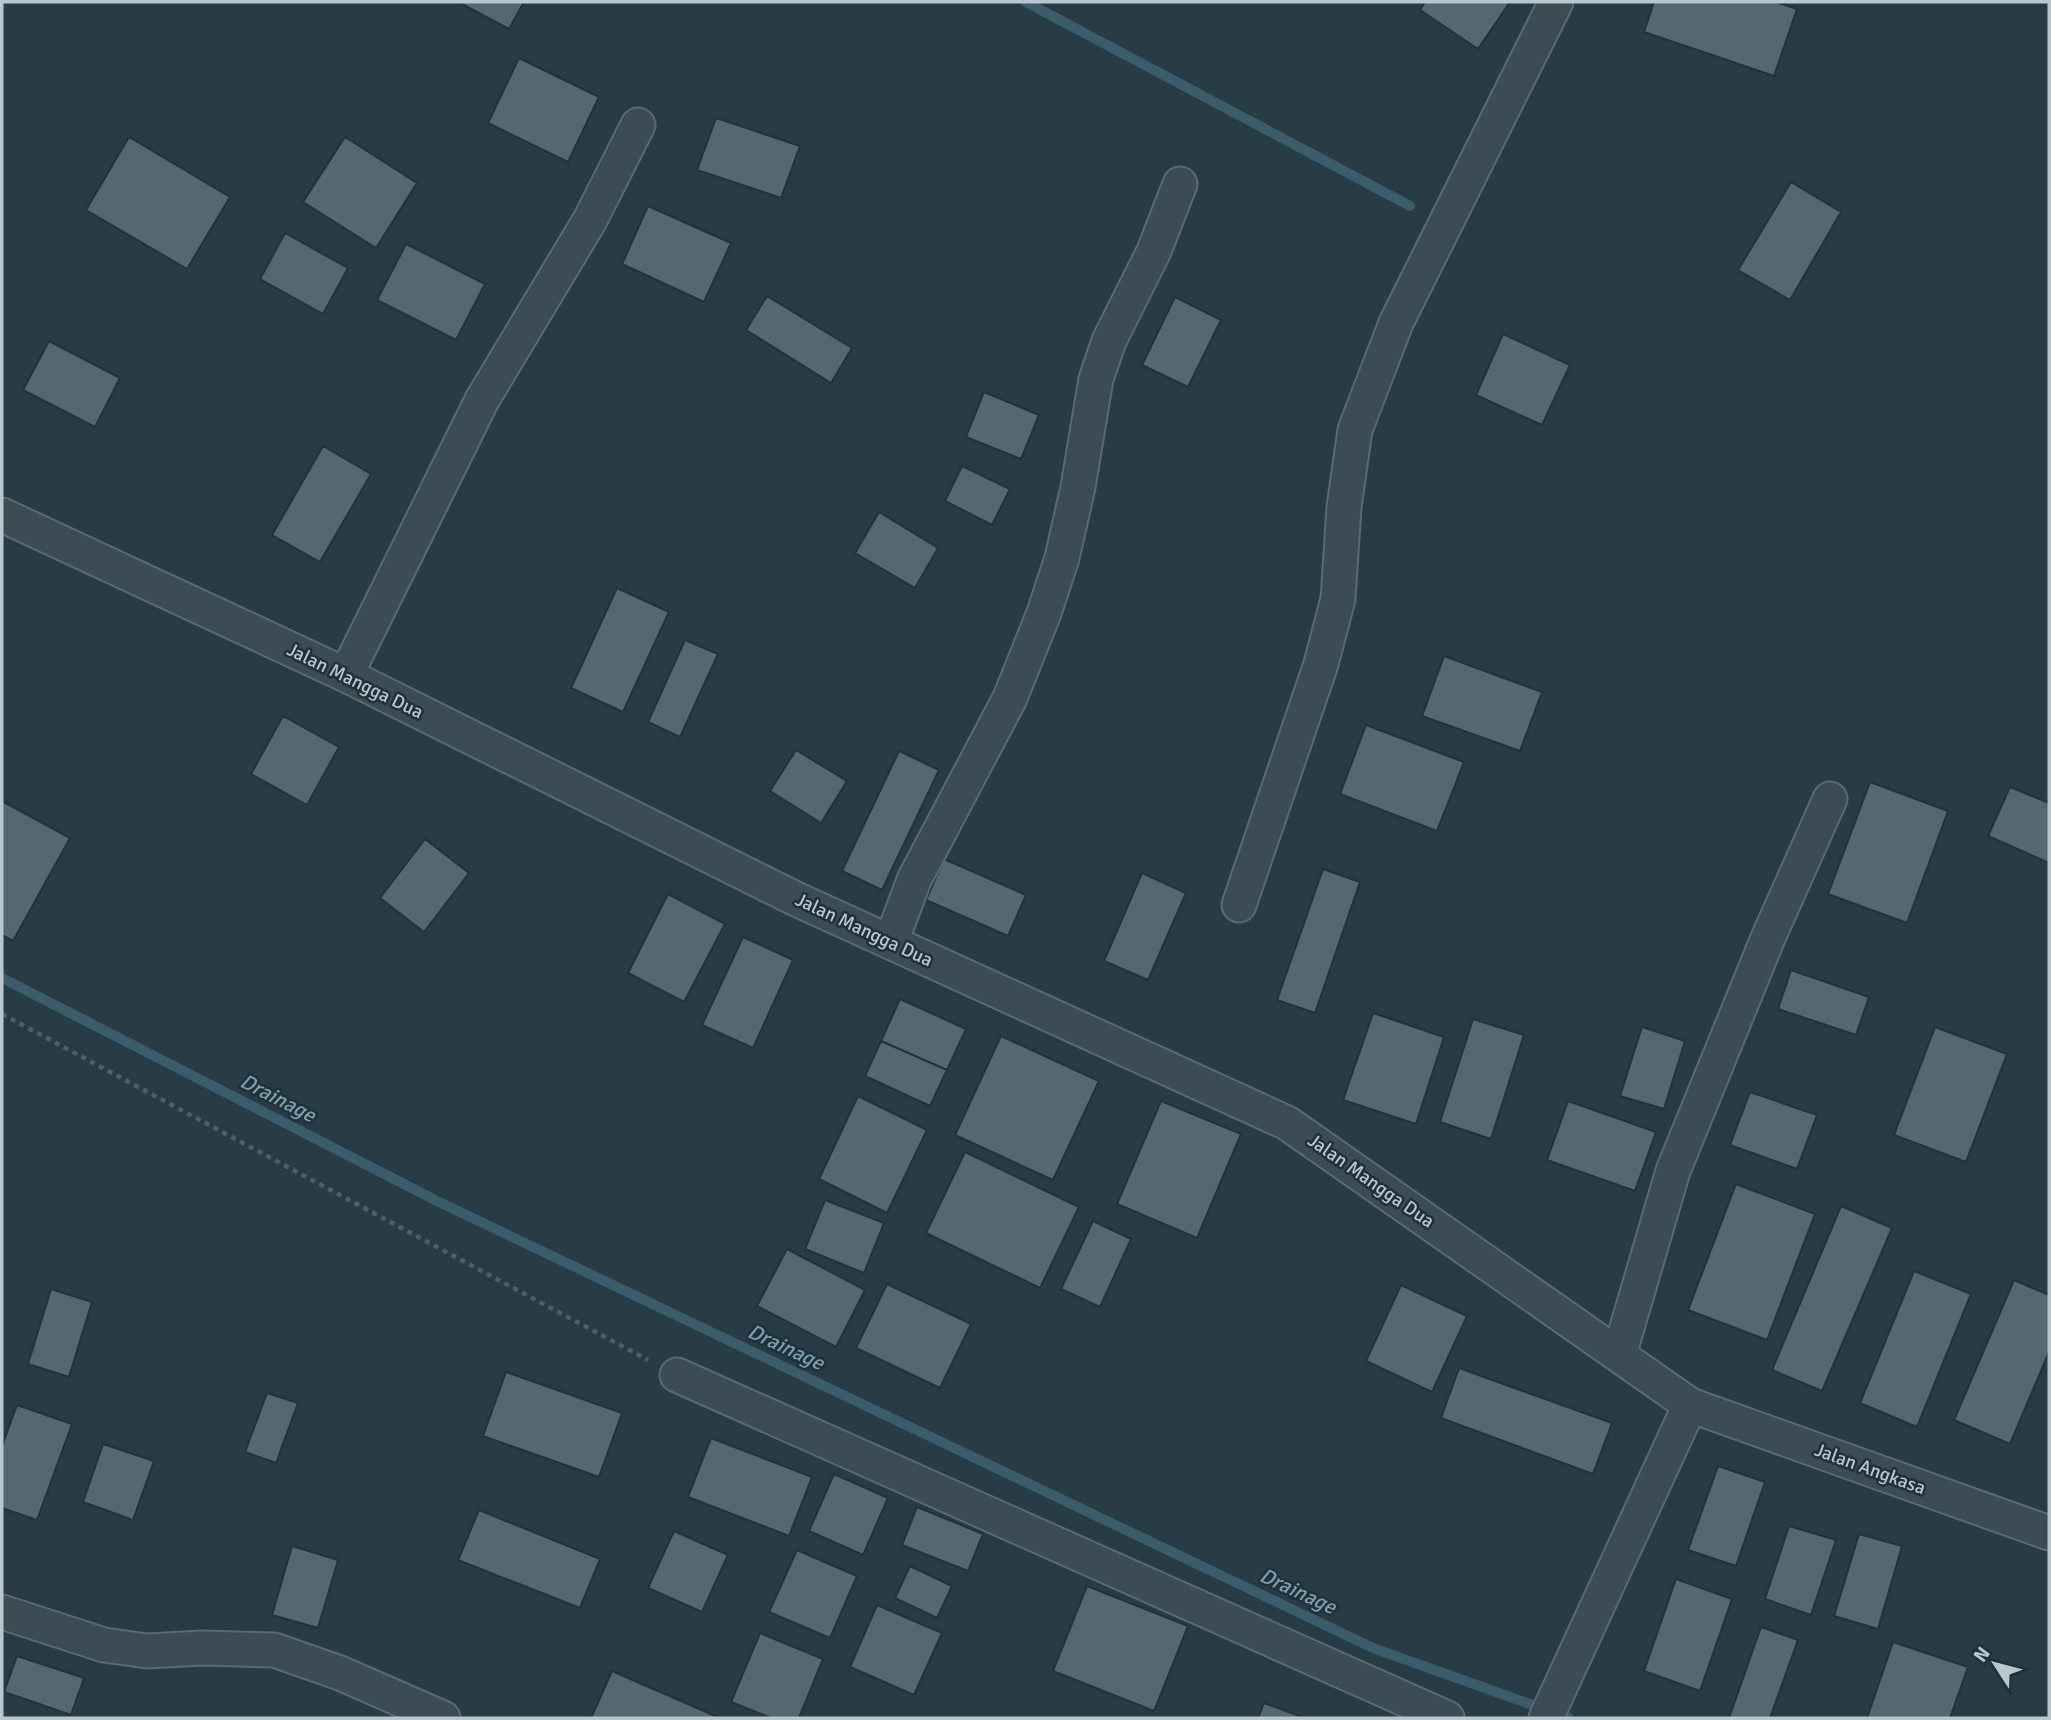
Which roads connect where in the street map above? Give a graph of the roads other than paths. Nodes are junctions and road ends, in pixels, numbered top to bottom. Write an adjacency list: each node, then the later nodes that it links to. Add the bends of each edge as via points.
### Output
1 (1556, 2): 7 (street, via 1396,323 1354,430 1343,507 1338,599 1321,664)
2 (638, 125): 5 (street, via 590,220 482,400)
3 (1180, 184): 8 (street, via 1096,379 1078,487 1044,613 1010,698 914,880)
4 (2, 515): 5 (street, Jalan Mangga Dua)
5 (346, 676): 8 (street, Jalan Mangga Dua)
6 (1830, 799): 9 (street, via 1682,1149)
7 (1239, 905)
8 (891, 942): 9 (street, Jalan Mangga Dua, via 1287,1124)
9 (1619, 1355): 11 (street, Jalan Mangga Dua)
10 (677, 1375): 15 (street)
11 (1690, 1405): 12 (street, Jalan Angkasa); 16 (street)
12 (2049, 1533)
13 (2, 1612): 14 (street, via 104,1645 274,1650 340,1672)
14 (443, 1718)
15 (1447, 1718)
16 (1546, 1718)

